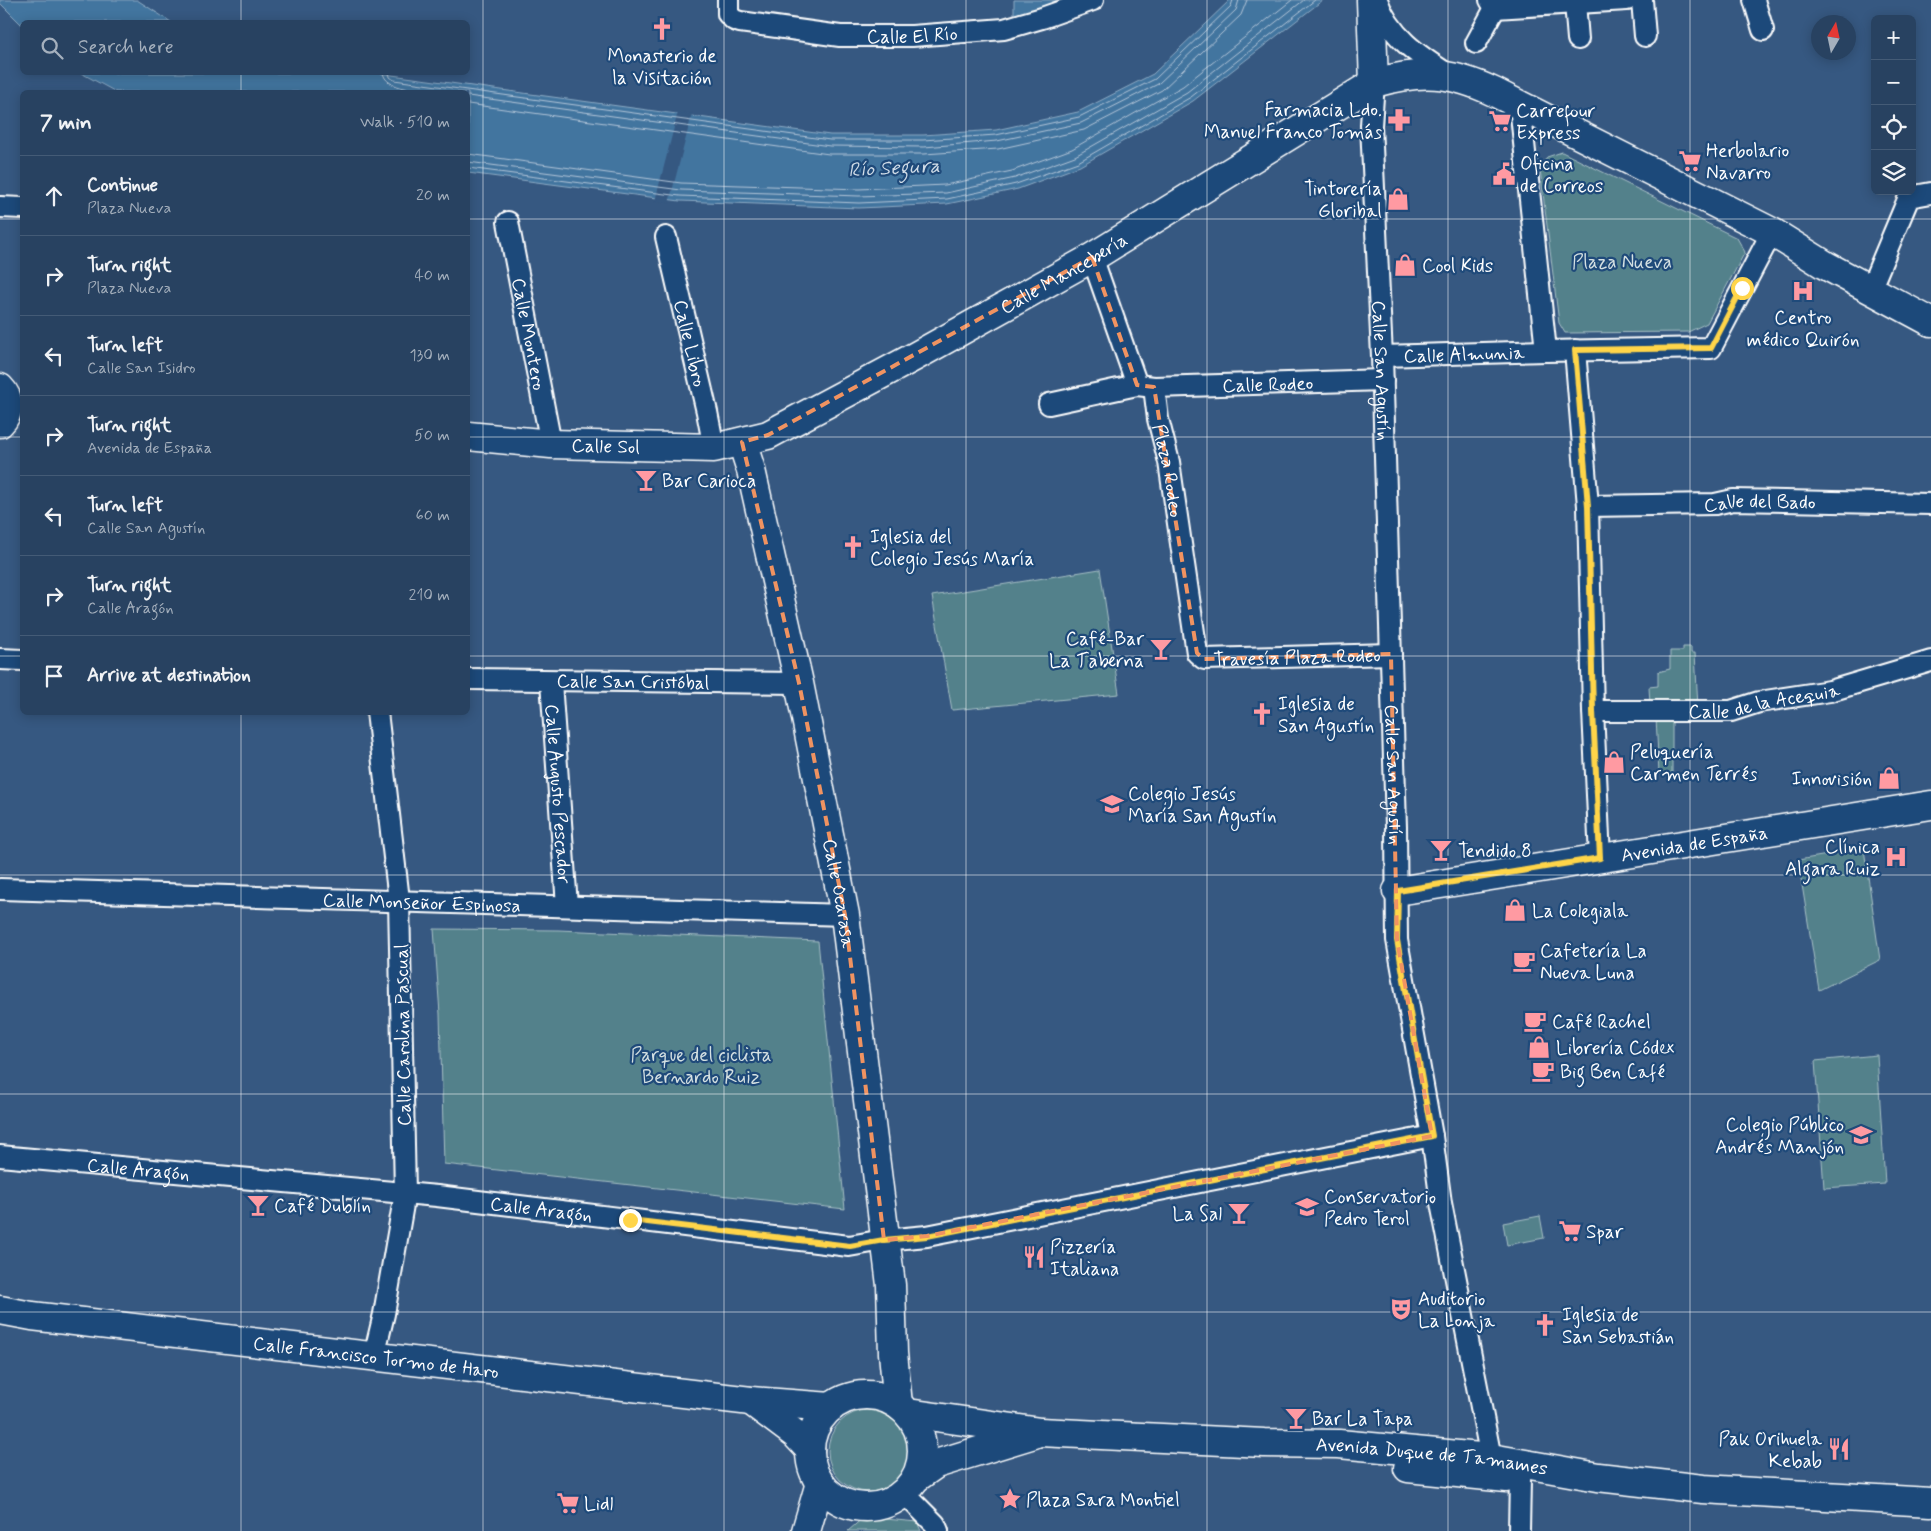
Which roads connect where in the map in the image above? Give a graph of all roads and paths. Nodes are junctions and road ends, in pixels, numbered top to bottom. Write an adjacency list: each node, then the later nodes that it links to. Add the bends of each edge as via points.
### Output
1 (1093, 0): 8 (street, Calle El Río)
2 (1371, 0): 16 (street)
3 (1377, 0): 15 (street, via 1382,16 1398,38)
4 (1628, 0): 7 (street)
5 (1642, 0): 12 (street)
6 (1754, 0): 11 (street)
7 (1575, 3): 9 (street); 13 (street)
8 (1070, 4): 10 (street, Calle El Río, via 1004,29 883,38 749,24)
9 (1493, 4): 14 (street)
10 (729, 9)
11 (1763, 30)
12 (1645, 36)
13 (1578, 39)
14 (1484, 43)
15 (1449, 75): 16 (street, Calle Mancebería, via 1410,75); 17 (street, Calle Mancebería, via 1470,81)
16 (1374, 83): 24 (street, Calle Mancebería); 29 (street, Calle San Agustín, via 1371,125)
17 (1520, 105): 22 (street); 27 (street)
18 (1931, 193): 25 (street, via 1909,197)
19 (0, 207): 20 (street)
20 (20, 208)
21 (508, 222): 38 (street, Calle Montero)
22 (1772, 232): 25 (street); 28 (street, via 1711,348)
23 (666, 237): 39 (street, Calle Libro)
24 (1092, 257): 31 (street); 37 (street, Calle Mancebería, via 768,435)
25 (1870, 290): 26 (street)
26 (1931, 322)
27 (1546, 350): 28 (street); 29 (street, Calle Almunia)
28 (1575, 350): 41 (street)
29 (1382, 356): 30 (street, Calle San Agustín)
30 (1383, 380): 31 (street, Calle Rodeo); 42 (street, Calle San Agustín)
31 (1146, 386): 34 (street); 44 (street, Plaza Rodeo, via 1169,462 1197,653)
32 (0, 388): 33 (street); 35 (street, via 7,398)
33 (20, 393)
34 (1049, 404)
35 (8, 419)
36 (470, 436): 38 (street, Calle Sol)
37 (742, 442): 39 (street, Calle Sol); 49 (street, Calle Ocarasa)
38 (551, 444): 39 (street, Calle Sol)
39 (714, 448)
40 (1931, 504): 41 (street, Calle del Bado, via 1733,500 1715,504)
41 (1588, 506): 50 (street)
42 (1391, 654): 44 (street, Travesía Plaza Rodeo); 55 (street, Calle San Agustín)
43 (0, 658): 45 (street)
44 (1204, 659)
45 (20, 660)
46 (1931, 661): 50 (street, Calle de la Acequia, via 1830,692 1759,702 1731,711)
47 (470, 679): 48 (street, Calle San Cristóbal)
48 (551, 682): 49 (street, Calle San Cristóbal); 57 (street, Calle Augusto Pescador)
49 (799, 684): 58 (street, Calle Ocarasa)
50 (1593, 711): 53 (street)
51 (377, 715): 56 (street, Calle Carolina Pascual)
52 (1931, 805): 53 (street, Avenida de España)
53 (1600, 858): 55 (street, Avenida de España)
54 (0, 888): 56 (street, Calle Monseñor Espinosa)
55 (1398, 891): 59 (street, Calle San Agustín, via 1397,940)
56 (399, 900): 57 (street, Calle Monseñor Espinosa); 61 (street, Calle Carolina Pascual)
57 (567, 906): 58 (street, Calle Monseñor Espinosa)
58 (845, 915): 62 (street, Calle Ocarasa)
59 (1432, 1136): 62 (street, Calle Aragón, via 927,1236); 73 (street, Calle San Agustín, via 1441,1203)
60 (0, 1156): 61 (street, Calle Aragón)
61 (405, 1192): 62 (street, Calle Aragón, via 850,1246); 65 (street, Calle Carolina Pascual)
62 (884, 1240): 64 (street, Calle Ocarasa, via 891,1285)
63 (0, 1310): 65 (street, Calle Francisco Tormo de Haro)
64 (893, 1353): 66 (street, Calle Ocarasa); 69 (street, Calle Ocarasa)
65 (374, 1356): 67 (street, Calle Francisco Tormo de Haro)
66 (871, 1395): 68 (street, via 857,1395); 69 (street, via 885,1398)
67 (751, 1401): 68 (street, Calle Francisco Tormo de Haro); 72 (street, Calle Francisco Tormo de Haro, via 796,1434)
68 (831, 1407): 72 (street, via 816,1426)
69 (903, 1409): 70 (street, Avenida Duque de Tamames); 77 (street, via 918,1428 922,1444 922,1462)
70 (1040, 1432): 71 (street, Avenida Duque de Tamames); 77 (street, Avenida Duque de Tamames, via 936,1464)
71 (1264, 1443): 73 (street, Avenida Duque de Tamames, via 1339,1444); 75 (street, Avenida Duque de Tamames, via 1334,1460)
72 (810, 1450): 76 (street, via 812,1467)
73 (1490, 1458): 74 (street, Avenida Duque de Tamames)
74 (1598, 1478): 75 (street, Avenida Duque de Tamames); 78 (street, Avenida Duque de Tamames, via 1704,1489)
75 (1520, 1479): 82 (street)
76 (820, 1483): 79 (street); 80 (street)
77 (910, 1486): 79 (street, via 891,1502 876,1506 860,1507); 81 (street)
78 (1930, 1501)
79 (845, 1503): 80 (street)
80 (808, 1531)
81 (938, 1531)
82 (1519, 1531)

